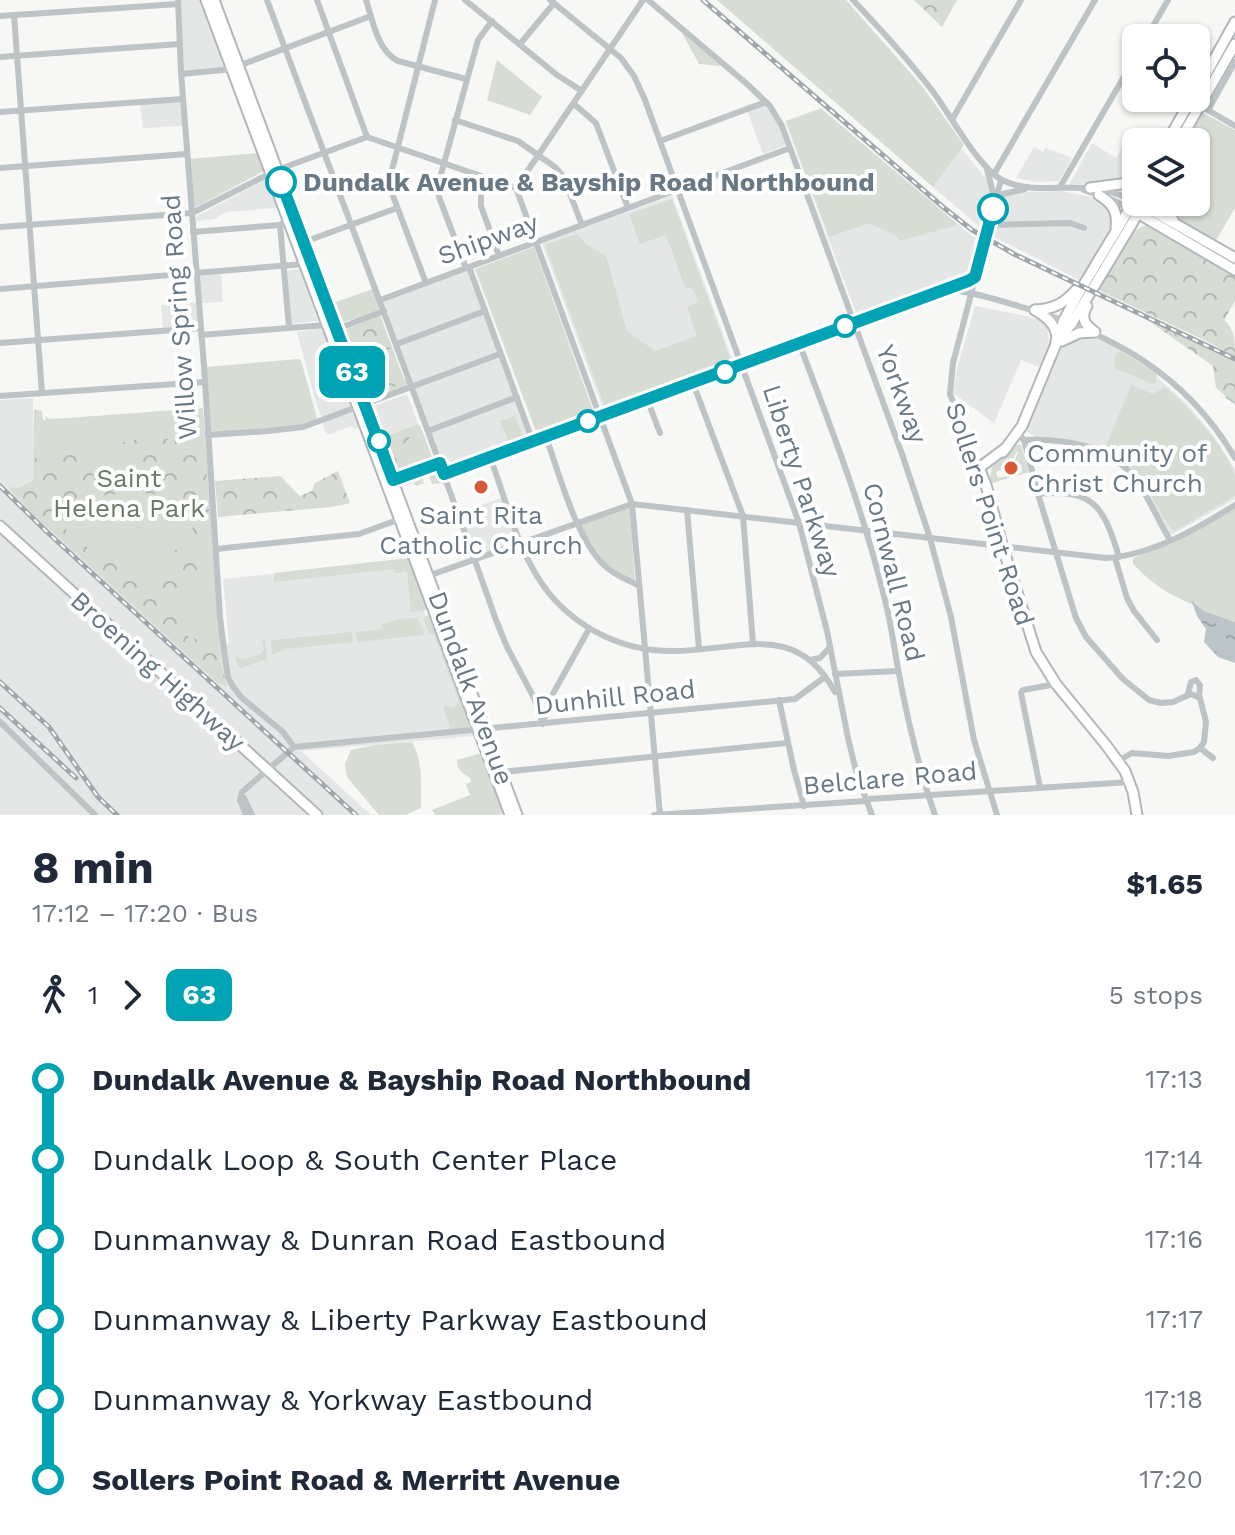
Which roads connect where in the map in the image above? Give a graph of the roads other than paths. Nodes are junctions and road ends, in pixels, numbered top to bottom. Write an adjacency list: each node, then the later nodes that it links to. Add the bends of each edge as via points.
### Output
1 (206, 0): 31 (main road)
2 (214, 0): 31 (main road)
3 (267, 0): 25 (street)
4 (317, 0): 21 (street)
5 (366, 0): 17 (street)
6 (435, 0): 30 (street)
7 (465, 0): 18 (street)
8 (646, 0): 26 (street); 40 (street, Yorkway)
9 (853, 0): 46 (street)
10 (1021, 0): 46 (street)
11 (1095, 0): 62 (street)
12 (1168, 0): 20 (street)
13 (178, 2): 15 (street); 22 (street, Willow Spring Road)
14 (552, 2): 23 (street); 26 (street, Liberty Parkway)
15 (14, 15): 16 (street); 27 (street)
16 (0, 16)
17 (371, 16): 21 (street); 30 (street, via 388,55)
18 (492, 21): 23 (street); 34 (street, via 478,40)
19 (1235, 22): 32 (main road)
20 (1154, 24)
21 (328, 32): 25 (street); 50 (street)
22 (180, 44): 27 (street); 33 (street, Willow Spring Road)
23 (520, 44): 37 (street)
24 (1235, 44): 36 (main road)
25 (285, 48): 31 (street); 54 (street)
26 (611, 48): 37 (street); 51 (street, Liberty Parkway, via 634,76)
27 (17, 56): 28 (street); 42 (street)
28 (0, 57)
29 (1235, 62): 38 (street)
30 (418, 66): 34 (street); 52 (street)
31 (235, 67): 33 (street); 61 (main road)
32 (1210, 67)
33 (181, 74): 39 (street, Willow Spring Road)
34 (466, 79): 47 (street)
35 (1122, 80): 66 (street)
36 (1210, 88)
37 (582, 91): 41 (street)
38 (1210, 93)
39 (183, 99): 42 (street); 55 (street, Willow Spring Road)
40 (766, 102): 51 (street); 53 (street, Yorkway, via 778,116)
41 (574, 104): 56 (street); 77 (street, via 596,123)
42 (21, 110): 44 (street); 59 (street)
43 (1210, 111): 48 (street)
44 (0, 112)
45 (1194, 112): 49 (main road)
46 (953, 118): 58 (street)
47 (455, 120): 56 (street, via 518,141); 57 (street)
48 (1235, 126)
49 (1179, 128)
50 (367, 137): 52 (street); 54 (street)
51 (660, 141): 71 (street, Liberty Parkway)
52 (396, 147): 57 (street); 76 (street, via 391,179)
53 (790, 148): 71 (street, Shipway); 116 (street, Yorkway)
54 (324, 153): 61 (street); 85 (street)
55 (187, 154): 59 (street); 79 (street, Willow Spring Road)
56 (539, 155): 68 (street); 86 (street, via 560,172)
57 (444, 163): 63 (street); 100 (street, via 439,197)
58 (984, 164): 62 (street); 74 (street)
59 (25, 166): 60 (street); 84 (street)
60 (0, 168)
61 (273, 172): 79 (street); 83 (main road); 93 (main road)
62 (994, 174): 64 (street)
63 (486, 178): 68 (street); 95 (street, via 481,206)
64 (1001, 180): 69 (street); 74 (street, Sollers Point Road)
65 (1122, 185): 70 (main road)
66 (1060, 187): 67 (street); 69 (street)
67 (1073, 187): 70 (street); 72 (street)
68 (516, 188): 94 (street)
69 (1032, 188): 78 (street, via 1003,194)
70 (1090, 188): 73 (street)
71 (677, 190): 77 (street, Shipway); 127 (street, Liberty Parkway)
72 (1099, 195): 75 (street); 92 (main road, via 1116,211)
73 (1122, 195)
74 (995, 200): 78 (street, Sollers Point Road)
75 (1122, 202)
76 (397, 208): 85 (street); 106 (street)
77 (628, 208): 86 (street, Shipway)
78 (993, 208): 87 (street, Sollers Point Road)
79 (192, 213): 84 (street); 91 (street, Willow Spring Road)
80 (1130, 216): 92 (main road)
81 (1156, 216): 90 (main road)
82 (1168, 216): 90 (main road)
83 (284, 222): 91 (street); 98 (main road); 99 (street)
84 (30, 225): 88 (street); 107 (street)
85 (350, 225): 93 (street); 111 (street)
86 (582, 225): 94 (street, Shipway)
87 (988, 225): 89 (street, via 1070,223); 104 (street, Sollers Point Road)
88 (0, 227)
89 (1084, 228)
90 (1174, 228): 92 (main road, via 1143,224); 96 (main road); 101 (main road)
91 (193, 232): 102 (street, Willow Spring Road)
92 (1120, 234): 97 (main road); 103 (main road)
93 (304, 242): 117 (main road)
94 (536, 243): 95 (street, Shipway); 136 (street)
95 (499, 256): 100 (street, Shipway)
96 (1235, 260)
97 (1097, 261): 105 (main road); 115 (main road)
98 (304, 264): 99 (street); 117 (main road)
99 (284, 267): 102 (street); 118 (street)
100 (467, 268): 106 (street, Shipway); 114 (street)
101 (1235, 270)
102 (197, 274): 107 (street); 119 (street, Willow Spring Road)
103 (1102, 274): 115 (main road); 120 (main road, via 1083,315)
104 (975, 277): 109 (street); 110 (street, Sollers Point Road)
105 (1087, 278): 112 (main road, via 1060,305); 115 (main road)
106 (426, 283): 111 (street, Shipway)
107 (34, 286): 108 (street); 121 (street)
108 (0, 289)
109 (943, 290): 110 (street); 116 (street)
110 (971, 293): 112 (street); 144 (street, Sollers Point Road, via 950,385)
111 (380, 300): 113 (street)
112 (1035, 310): 115 (street); 122 (main road, via 1049,320)
113 (384, 311): 117 (street, via 342,327); 125 (street)
114 (485, 311): 125 (street); 126 (street)
115 (1068, 321): 120 (street); 122 (main road)
116 (854, 323): 124 (street); 163 (street, Yorkway)
117 (330, 326): 118 (street); 135 (main road, Dundalk Avenue)
118 (289, 327): 119 (street)
119 (201, 331): 121 (street); 128 (street, Willow Spring Road)
120 (1095, 332): 122 (main road); 146 (street, via 1177,385)
121 (38, 340): 123 (street); 131 (street)
122 (1056, 341): 141 (main road)
123 (0, 343)
124 (799, 343): 127 (street); 162 (street, Cornwall Road)
125 (397, 344): 130 (street)
126 (500, 354): 130 (street); 133 (street)
127 (742, 365): 129 (street); 160 (street, Liberty Parkway)
128 (205, 382): 131 (street); 139 (street, Willow Spring Road)
129 (693, 383): 134 (street); 157 (street)
130 (412, 386): 135 (street); 137 (street)
131 (42, 393): 132 (street)
132 (0, 396)
133 (517, 397): 137 (street); 142 (street)
134 (647, 399): 136 (street); 138 (street)
135 (361, 406): 139 (street, via 299,428); 151 (main road, Dundalk Avenue)
136 (600, 417): 140 (street); 154 (street)
137 (428, 431): 147 (street)
138 (660, 433)
139 (208, 435): 167 (street, Willow Spring Road)
140 (546, 437): 142 (street); 159 (street)
141 (1021, 437): 143 (main road); 153 (street); 164 (street, via 1094,449 1119,463 1139,483)
142 (533, 442): 145 (street)
143 (1007, 447): 144 (street, via 988,457); 148 (main road); 149 (main road)
144 (972, 450): 149 (street, Sollers Point Road)
145 (490, 457): 150 (street); 165 (street)
146 (1235, 458)
147 (440, 463): 150 (street); 151 (street)
148 (992, 464): 149 (main road); 152 (main road)
149 (980, 470): 152 (main road, Sollers Point Road)
150 (444, 474): 170 (street)
151 (390, 481): 158 (main road, Dundalk Avenue)
152 (986, 485): 166 (main road, Sollers Point Road)
153 (1038, 494): 168 (street); 169 (street, via 1085,497 1104,519)
154 (632, 504): 156 (street); 159 (street); 172 (street)
155 (1235, 505): 164 (street)
156 (687, 510): 157 (street); 178 (street)
157 (743, 516): 160 (street); 175 (street)
158 (404, 517): 167 (street, via 359,534); 171 (main road, Dundalk Avenue)
159 (577, 523): 165 (street); 172 (street, via 600,561)
160 (799, 523): 162 (street); 176 (street, Liberty Parkway)
161 (0, 526): 200 (main road, Broening Highway)
162 (867, 531): 163 (street); 180 (street, Cornwall Road)
163 (930, 538): 166 (street); 204 (street, Yorkway)
164 (1170, 540): 169 (street)
165 (521, 544): 170 (street); 173 (street, via 547,590)
166 (1003, 548): 168 (street); 183 (main road, Sollers Point Road, via 1036,652)
167 (216, 549): 195 (street, Willow Spring Road, via 228,677 241,697)
168 (1056, 554): 169 (street); 184 (street, via 1076,618 1112,669 1156,702 1173,702)
169 (1117, 557): 174 (street, via 1127,598)
170 (475, 561): 171 (street); 186 (street, via 507,647)
171 (426, 577): 193 (main road, Dundalk Avenue)
172 (638, 585): 177 (street)
173 (589, 629): 177 (street); 188 (street)
174 (1157, 640)
175 (753, 644): 178 (street); 179 (street, via 781,646)
176 (830, 647): 179 (street); 181 (street, Liberty Parkway)
177 (644, 648): 178 (street); 190 (street)
178 (699, 649)
179 (810, 660): 182 (street)
180 (898, 671): 181 (street); 205 (street, Cornwall Road)
181 (835, 674): 187 (street, Liberty Parkway)
182 (825, 677): 187 (street); 189 (street, Dunhill Road, via 798,697)
183 (1056, 684): 199 (main road, Sollers Point Road); 203 (street, via 1021,693)
184 (1188, 694): 185 (street); 185 (street, via 1196,680)
185 (1199, 697): 196 (street, via 1206,722)
186 (534, 698): 188 (street); 192 (street)
187 (839, 698): 207 (street, Liberty Parkway)
188 (550, 699): 192 (street)
189 (779, 700): 190 (street, Dunhill Road); 194 (street)
190 (650, 713): 192 (street, Dunhill Road); 197 (street)
191 (0, 722): 209 (street)
192 (543, 724): 193 (street, Dunhill Road)
193 (482, 730): 195 (street, Dunhill Road); 201 (main road, Dundalk Avenue); 213 (main road, Dundalk Avenue)
194 (787, 743): 197 (street); 208 (street)
195 (294, 747): 200 (street)
196 (1200, 748): 198 (street); 199 (street, via 1168,756 1135,753)
197 (654, 758): 201 (street); 216 (street)
198 (1213, 758)
199 (1118, 761): 202 (main road, Sollers Point Road)
200 (267, 770): 210 (street, via 242,792); 212 (main road, Broening Highway)
201 (502, 772): 214 (main road, Dundalk Avenue)
202 (1129, 782): 203 (street, Belclare Road); 221 (main road, Sollers Point Road)
203 (1040, 787): 204 (street, Belclare Road)
204 (989, 790): 205 (street, Belclare Road); 220 (street, Yorkway)
205 (928, 795): 207 (street, Belclare Road); 219 (street, Cornwall Road)
206 (244, 798): 211 (street)
207 (866, 801): 208 (street, Belclare Road); 218 (street, Liberty Parkway)
208 (802, 806): 216 (street, Belclare Road); 217 (street)
209 (95, 815)
210 (246, 815)
211 (252, 815)
212 (317, 815)
213 (510, 815)
214 (517, 815)
215 (654, 815): 216 (street, Belclare Road)
216 (660, 815)
217 (801, 815)
218 (872, 815)
219 (935, 815)
220 (997, 815)
221 (1137, 815)

